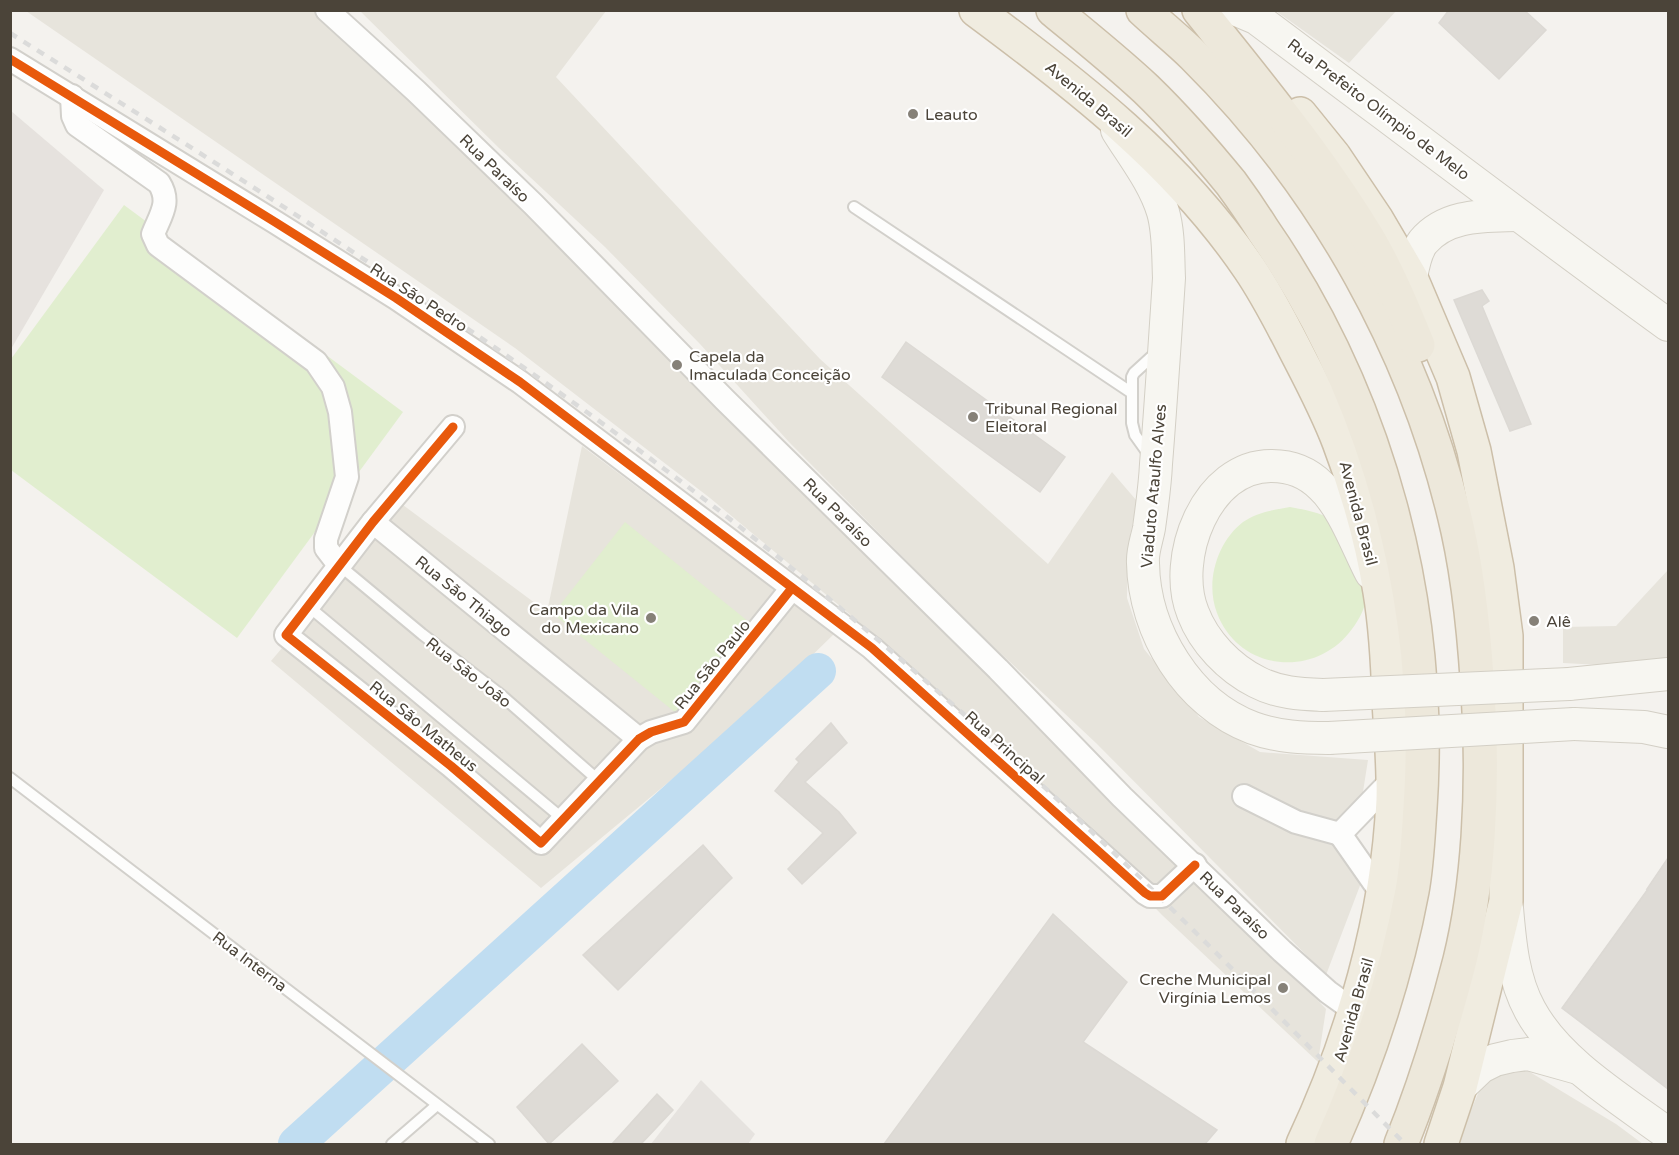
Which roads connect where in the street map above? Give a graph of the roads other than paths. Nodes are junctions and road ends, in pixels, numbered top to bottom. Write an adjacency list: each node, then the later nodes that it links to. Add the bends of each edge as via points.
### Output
1 (327, 10): 36 (street, Rua Paraíso, via 532,204 1122,797)
2 (976, 10): 9 (highway, Avenida Brasil)
3 (1053, 10): 47 (highway, Avenida Brasil, via 1106,52 1193,139 1233,186 1304,293 1361,414 1407,574 1418,640 1422,701 1423,769 1412,888 1383,1011 1364,1068)
4 (1143, 10): 25 (highway, via 1231,94 1294,172 1345,247 1371,294 1422,409 1445,478)
5 (1199, 10): 12 (highway, via 1251,59 1334,156); 25 (highway, via 1335,187 1399,298 1423,355 1452,463)
6 (1237, 10): 11 (main road, Rua Prefeito Olímpio de Melo, via 1256,18)
7 (10, 59): 8 (street, Rua São Pedro)
8 (72, 96): 21 (street, via 77,125 159,183 164,191 166,202 153,234 158,245 316,362 333,387 348,477 326,548); 22 (street, Rua São Pedro, via 386,292 513,377)
9 (1104, 109): 14 (main road, Viaduto Ataulfo Alves, via 1151,183 1163,213 1168,279); 23 (highway, Avenida Brasil, via 1152,152 1198,202 1249,267 1279,317 1339,441 1359,502)
10 (854, 207): 15 (lane)
11 (1516, 215): 12 (main road, via 1450,222 1422,243); 13 (main road, Rua Prefeito Olímpio de Melo)
12 (1411, 278): 38 (highway, via 1453,377 1474,451 1497,568 1506,636)
13 (1668, 324)
14 (1164, 346): 15 (lane, via 1134,373); 17 (main road, Viaduto Ataulfo Alves)
15 (1132, 393): 17 (lane, via 1135,435)
16 (453, 427): 20 (street)
17 (1156, 464): 18 (main road, Viaduto Ataulfo Alves)
18 (1154, 496): 19 (main road); 27 (main road, Viaduto Ataulfo Alves, bridge, via 1143,562 1158,633 1191,685 1224,714 1253,728 1293,738 1574,724)
19 (1198, 521): 23 (main road, via 1226,482 1243,473 1263,466 1286,466 1304,472 1335,503); 26 (main road, bridge, via 1186,580 1192,612 1209,642 1229,663 1257,682 1288,693 1323,695 1569,684)
20 (373, 522): 21 (street); 28 (street, Rua São Thiago)
21 (339, 565): 24 (street); 31 (lane, Rua São João, via 501,695)
22 (792, 588): 28 (street, Rua São Paulo, via 684,722); 36 (street, Rua Principal, via 872,648 1145,893 1162,896)
23 (1380, 592): 30 (highway, Avenida Brasil, via 1388,658)
24 (308, 606): 33 (lane); 35 (street, Rua São Matheus, via 286,635)
25 (1472, 610): 48 (highway, via 1480,743 1472,885 1460,958 1416,1107)
26 (1668, 674)
27 (1668, 732)
28 (639, 739): 31 (street, Rua São Paulo)
29 (10, 778): 42 (lane, Rua Interna)
30 (1393, 779): 34 (street); 37 (highway, Avenida Brasil)
31 (598, 780): 33 (street, Rua São Paulo)
32 (1244, 796): 34 (street, via 1296,822)
33 (563, 819): 35 (street, Rua São Paulo)
34 (1340, 834): 37 (street)
35 (541, 843)
36 (1195, 865): 39 (street, Rua Paraíso, via 1288,957)
37 (1382, 894): 39 (highway, Avenida Brasil, via 1377,927)
38 (1506, 901): 40 (main road, via 1512,956 1529,1009); 41 (highway)
39 (1353, 1010): 46 (highway, Avenida Brasil, via 1338,1062)
40 (1578, 1068): 41 (main road, via 1528,1054 1512,1056 1481,1067); 43 (main road)
41 (1460, 1087): 49 (highway)
42 (437, 1105): 44 (lane); 45 (lane, Rua Interna)
43 (1668, 1134)
44 (392, 1144)
45 (489, 1144)
46 (1303, 1144)
47 (1331, 1144)
48 (1401, 1144)
49 (1442, 1144)

